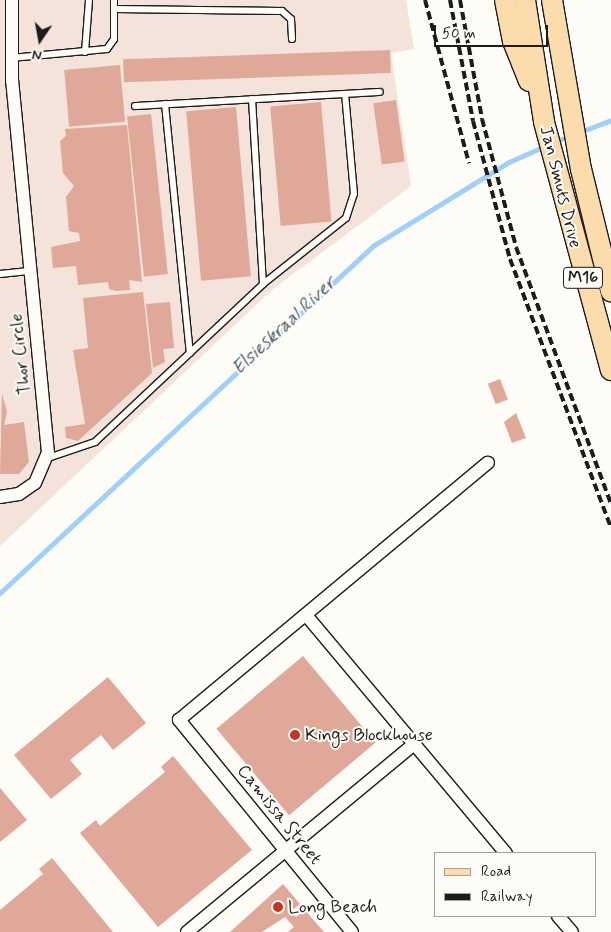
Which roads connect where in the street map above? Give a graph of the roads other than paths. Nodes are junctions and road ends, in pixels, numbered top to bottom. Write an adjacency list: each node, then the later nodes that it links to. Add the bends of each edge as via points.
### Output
1 (12, 0): 10 (street, Thor Circle)
2 (89, 0): 9 (lane)
3 (114, 0): 7 (lane)
4 (505, 0): 16 (main road, via 516,51)
5 (525, 0): 16 (main road, Jan Smuts Drive)
6 (552, 0): 20 (main road, Jan Smuts Drive / M16, via 581,169)
7 (115, 9): 8 (lane, via 282,11 291,19); 9 (lane, via 111,46)
8 (292, 39)
9 (85, 52): 10 (lane)
10 (11, 58): 17 (street, Thor Circle)
11 (380, 92): 12 (lane)
12 (345, 94): 13 (lane); 19 (lane, via 354,194 351,209 340,225)
13 (252, 99): 14 (lane); 19 (lane)
14 (164, 104): 15 (lane); 21 (lane)
15 (135, 106)
16 (542, 115): 22 (main road, Jan Smuts Drive / M16)
17 (31, 272): 18 (lane); 23 (street, Thor Circle)
18 (0, 274)
19 (263, 284): 21 (lane)
20 (611, 291)
21 (190, 353): 23 (lane, via 91,445)
22 (611, 370)
23 (48, 458): 25 (street, via 42,475 28,489)
24 (488, 463): 26 (street)
25 (0, 497)
26 (306, 615): 27 (street); 28 (street, Camissa Street, via 179,720)
27 (414, 744): 28 (street); 29 (street)
28 (284, 850): 31 (street); 32 (street, Camissa Street)
29 (505, 852)
30 (559, 917): 33 (street)
31 (187, 932)
32 (352, 932)
33 (572, 932)

